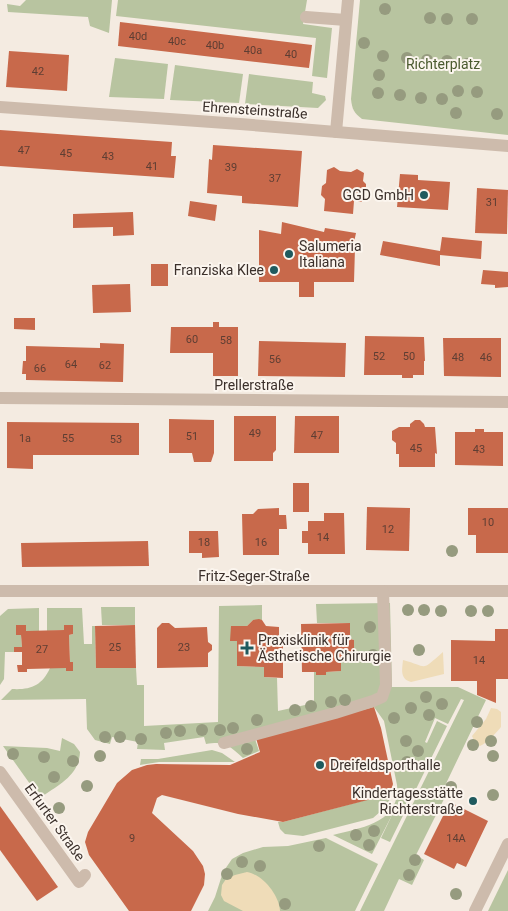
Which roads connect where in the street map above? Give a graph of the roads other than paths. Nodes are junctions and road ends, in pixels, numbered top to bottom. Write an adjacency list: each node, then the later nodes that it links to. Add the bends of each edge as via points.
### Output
1 (348, 0): 3 (street)
2 (306, 17): 3 (street)
3 (346, 20): 5 (street)
4 (0, 107): 5 (street, Ehrensteinstraße)
5 (336, 132): 6 (street, Ehrensteinstraße)
6 (508, 146)
7 (0, 398): 8 (street, Prellerstraße)
8 (508, 402)
9 (0, 591): 10 (street, Fritz-Seger-Straße)
10 (383, 591): 11 (street, Fritz-Seger-Straße); 12 (street, via 386,684 382,697)
11 (508, 591)
12 (224, 743)
13 (0, 772): 15 (street, Erfurter Straße, via 79,882)
14 (508, 844): 16 (street)
15 (85, 875)
16 (475, 911)

